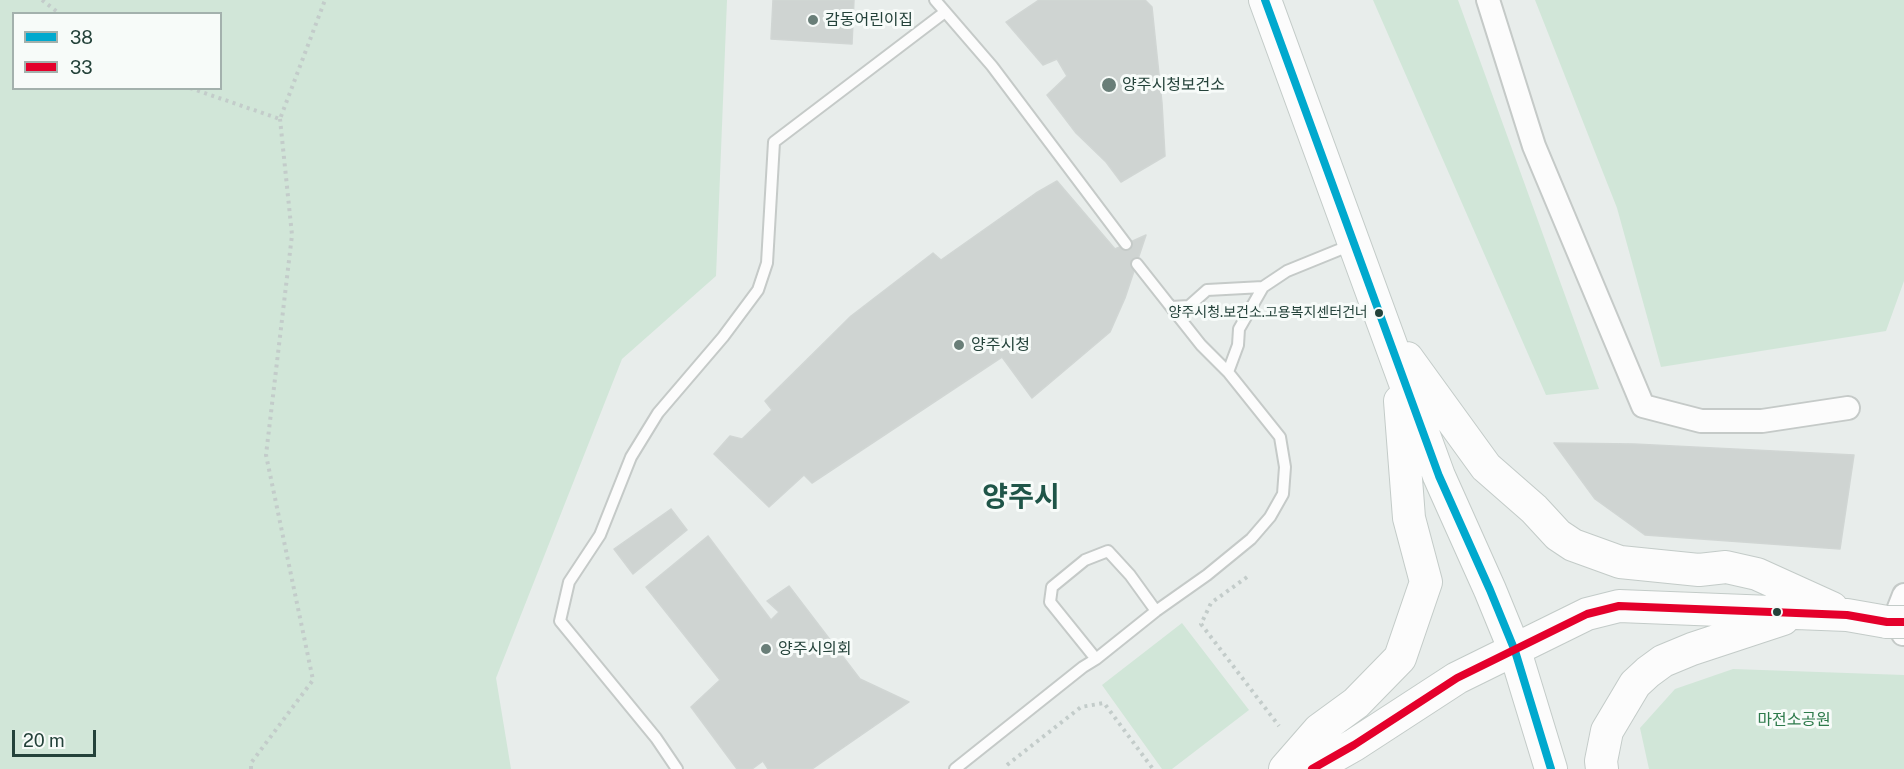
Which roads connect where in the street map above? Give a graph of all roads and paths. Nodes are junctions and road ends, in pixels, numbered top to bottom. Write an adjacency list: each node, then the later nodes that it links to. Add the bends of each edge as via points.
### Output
1 (42, 0): 6 (path)
2 (325, 0): 9 (path)
3 (935, 0): 7 (lane)
4 (1265, 0): 11 (main road)
5 (1488, 0): 18 (street, via 1534,146 1643,406 1701,422 1762,421)
6 (57, 12)
7 (945, 12): 10 (lane, via 992,66); 30 (lane, via 774,142 767,263 758,290 658,413 631,457 600,535 569,582 560,621)
8 (196, 90): 9 (path)
9 (280, 119): 29 (path, via 292,235 266,455 313,680 251,763)
10 (1126, 244)
11 (1354, 244): 13 (lane, via 1287,271); 15 (main road)
12 (1137, 264): 14 (lane)
13 (1263, 287): 14 (lane, via 1207,290 1189,306); 17 (lane, via 1239,329)
14 (1171, 307): 17 (lane)
15 (1383, 324): 16 (main road); 23 (main road, via 1486,467 1573,545 1620,562 1700,570 1726,567 1757,574)
16 (1397, 364): 25 (main road, via 1439,476); 33 (main road, via 1409,518 1426,582 1400,658 1356,703 1318,730)
17 (1228, 372): 21 (lane, via 1280,437 1285,467 1283,494 1270,518 1251,539)
18 (1848, 408)
19 (1247, 577): 27 (path, via 1210,603 1200,624)
20 (1904, 595): 24 (street)
21 (1156, 611): 26 (lane); 26 (lane, via 1108,550 1085,560 1052,587 1050,602)
22 (1803, 613): 23 (main road); 25 (main road, via 1619,606 1587,614); 36 (main road, via 1692,649 1648,672 1635,684 1607,730)
23 (1847, 615): 24 (main road)
24 (1897, 624)
25 (1515, 651): 34 (main road, via 1457,678); 35 (main road)
26 (1096, 659): 31 (lane)
27 (1279, 726)
28 (1007, 765): 32 (path, via 1081,707 1104,703)
29 (251, 769)
30 (677, 769)
31 (955, 769)
32 (1153, 769)
33 (1285, 769)
34 (1312, 769)
35 (1551, 769)
36 (1602, 769)

